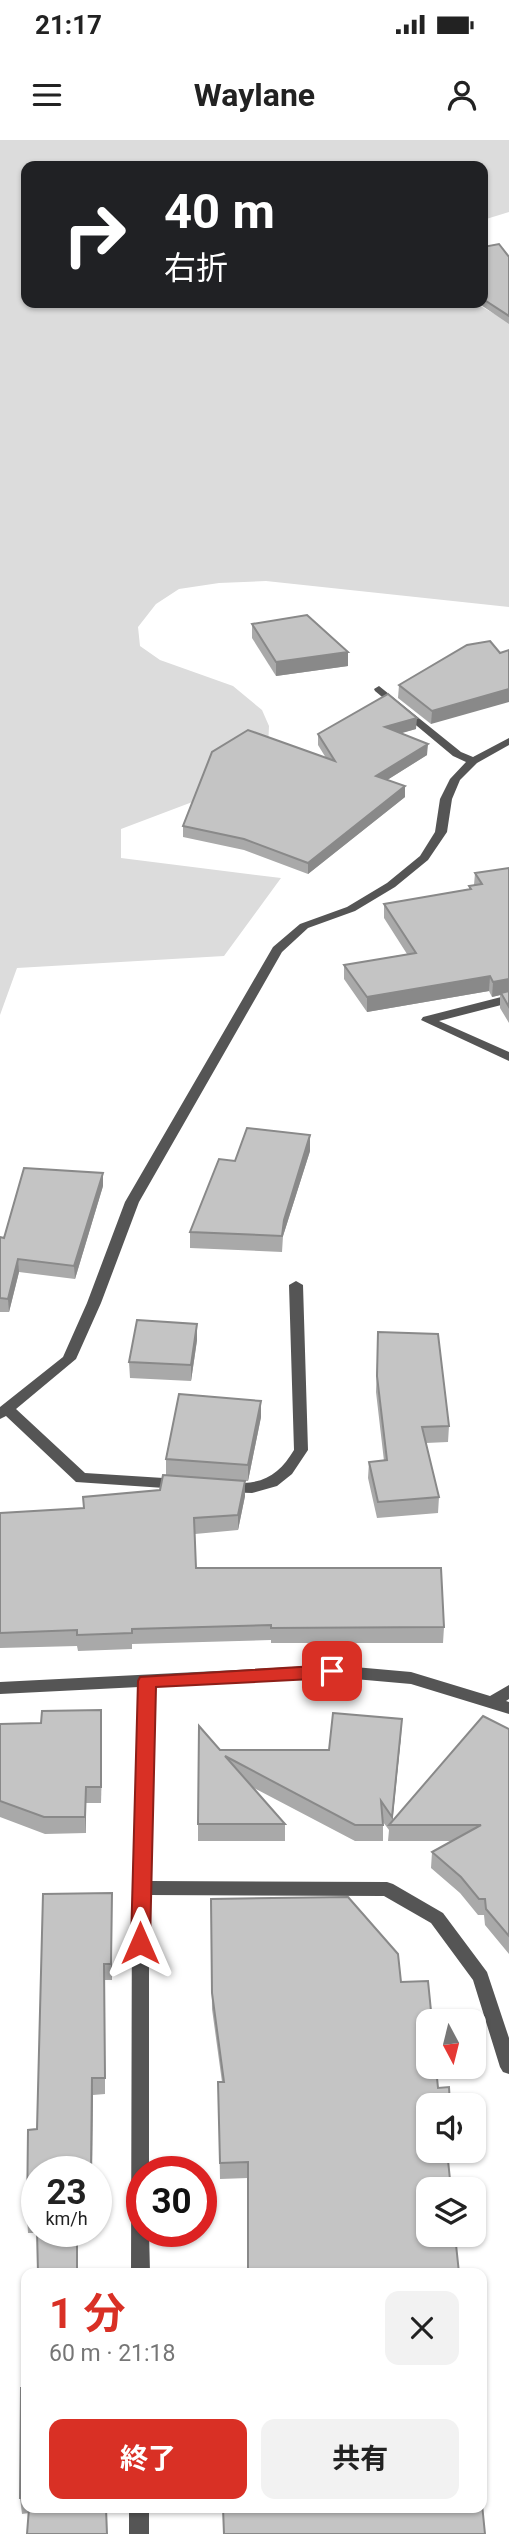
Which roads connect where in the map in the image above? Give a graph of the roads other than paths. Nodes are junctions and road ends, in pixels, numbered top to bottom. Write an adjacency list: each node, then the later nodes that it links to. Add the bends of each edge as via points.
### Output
1 (379, 689): 3 (street, via 457,754)
2 (509, 741): 3 (street)
3 (473, 761): 7 (street, via 455,779 446,799 441,832 425,858 351,909 304,926 276,950 132,1202 69,1359)
4 (509, 999): 5 (street, via 427,1020)
5 (509, 1057)
6 (296, 1285): 7 (street, via 301,1450 289,1474 253,1489 81,1478)
7 (4, 1412)
8 (147, 1681): 9 (street); 11 (street, via 332,1671 411,1678); 12 (street)
9 (0, 1688)
10 (509, 1691): 11 (street)
11 (501, 1705)
12 (140, 1888): 13 (street, via 387,1889 436,1918 481,1977); 14 (street)
13 (509, 2067)
14 (139, 2268)
15 (139, 2513): 16 (street)
16 (139, 2534)

